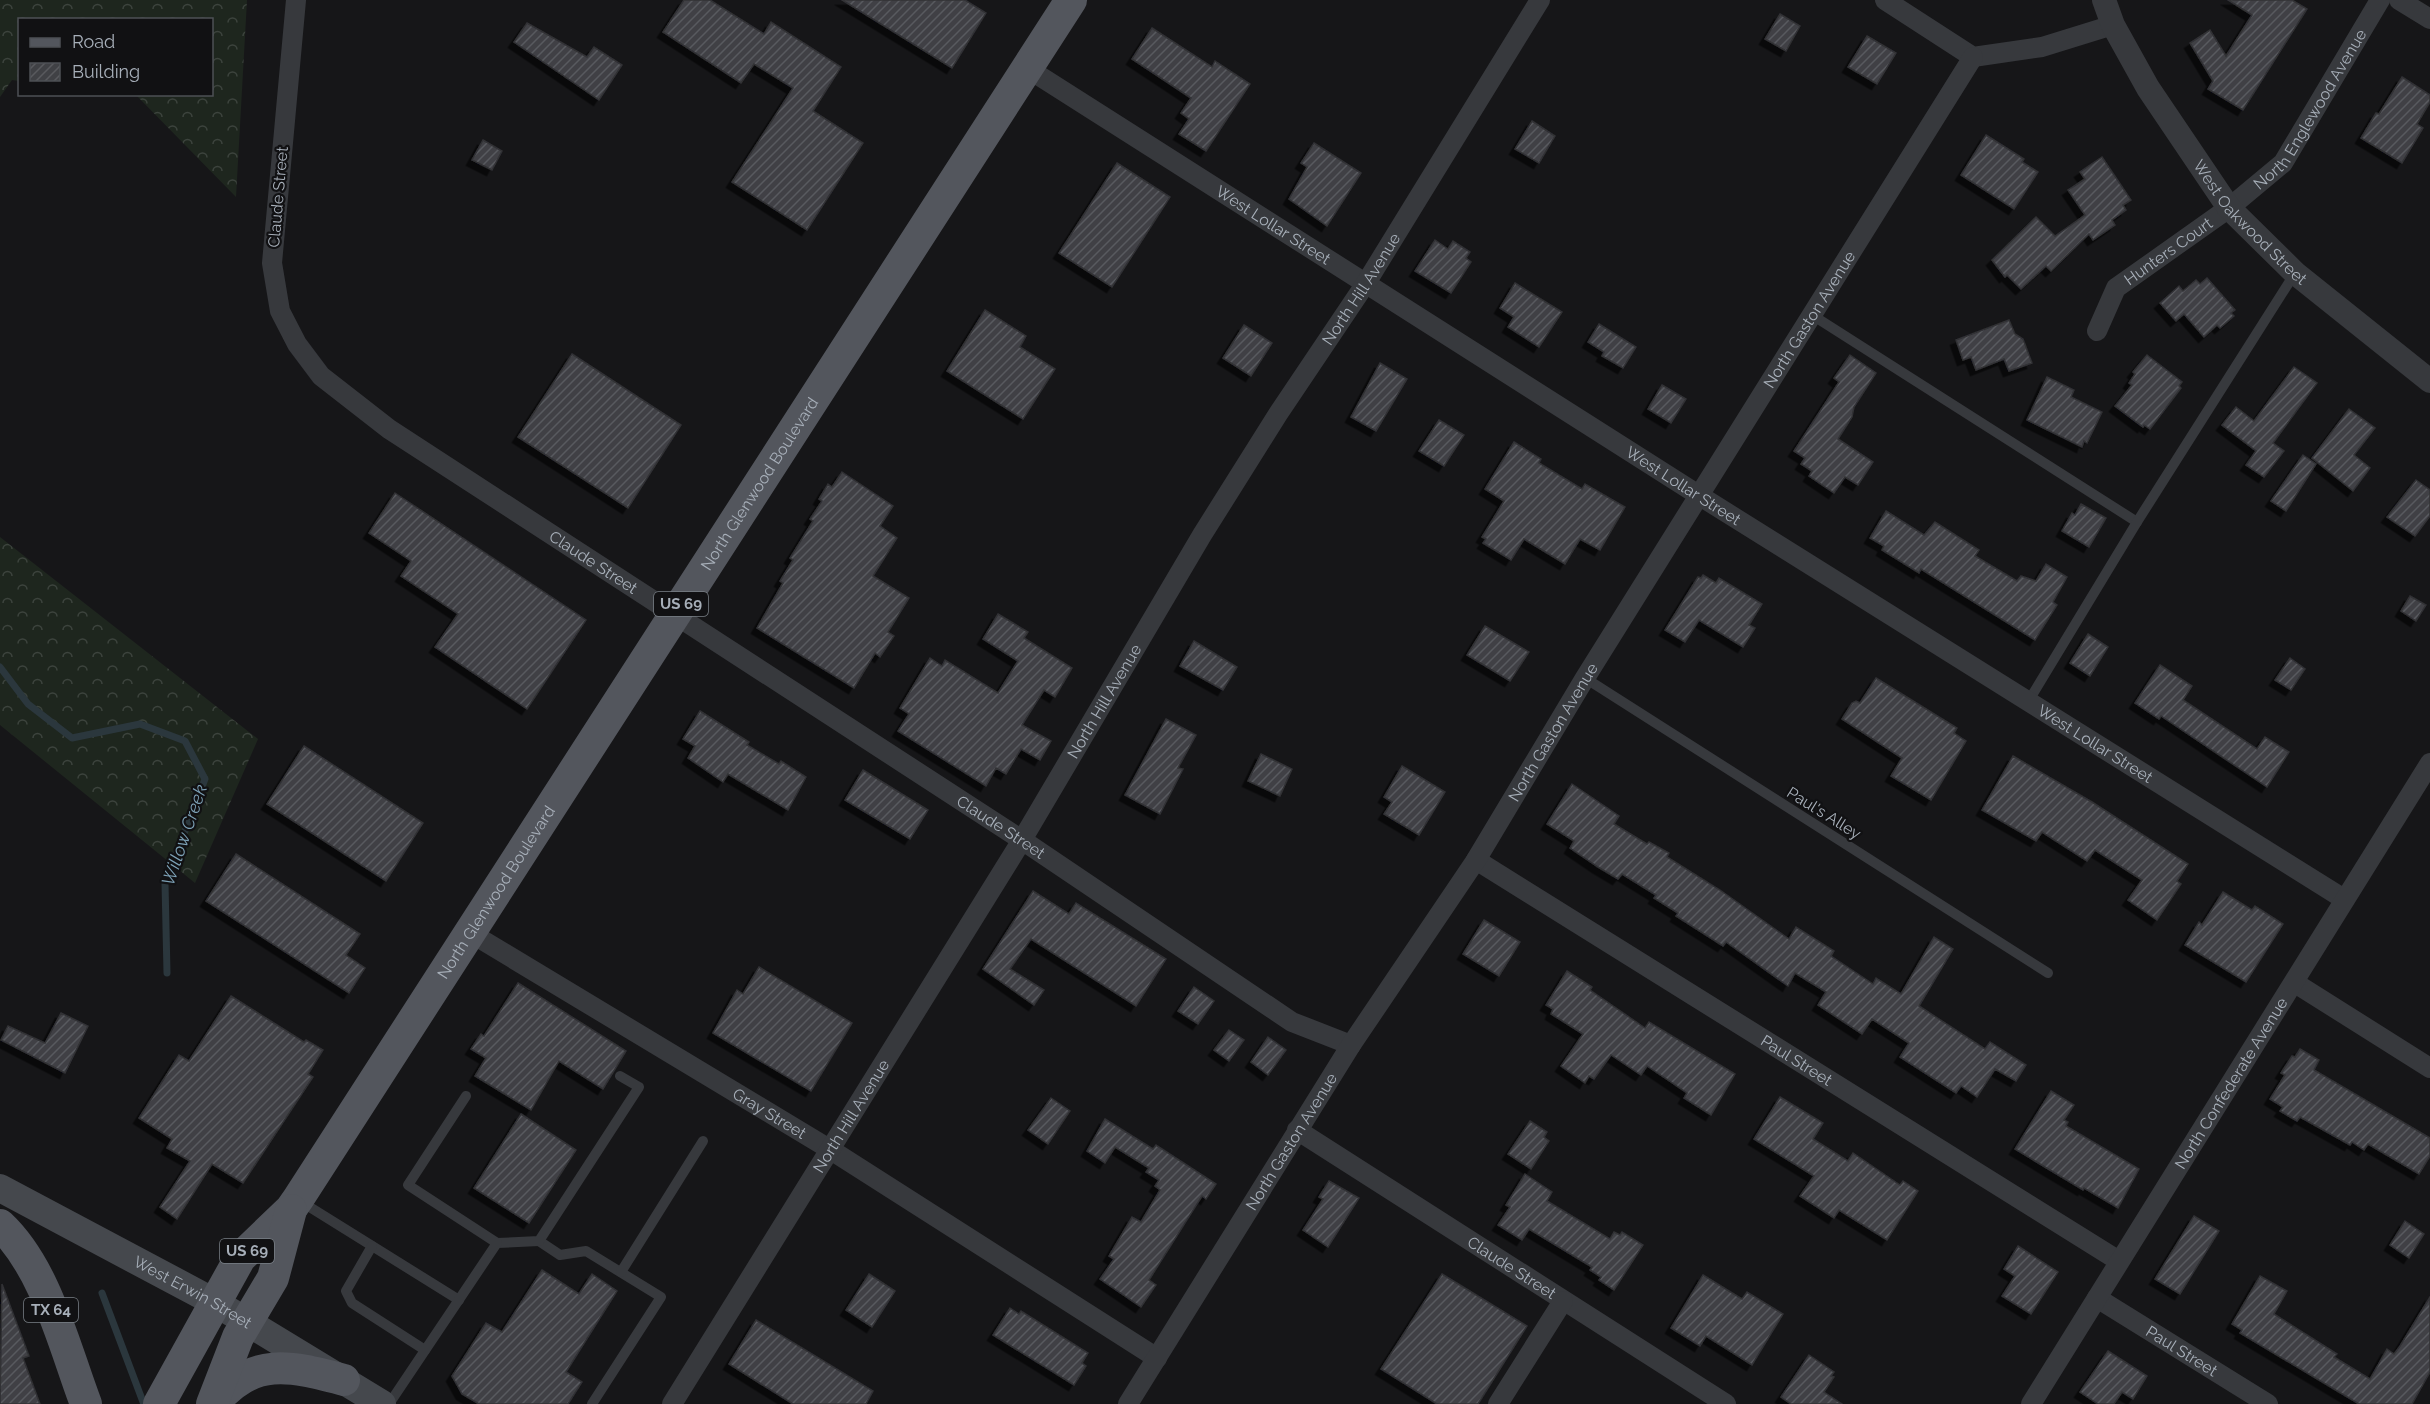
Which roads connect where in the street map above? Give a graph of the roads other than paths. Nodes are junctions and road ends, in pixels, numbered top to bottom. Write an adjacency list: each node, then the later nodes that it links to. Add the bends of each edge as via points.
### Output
1 (296, 0): 20 (street, Claude Street, via 272,262 279,311 297,344 321,376 389,429)
2 (1071, 0): 11 (main road, North Glenwood Boulevard / US 69)
3 (1540, 0): 14 (street, North Hill Avenue)
4 (1885, 0): 10 (street)
5 (2104, 0): 9 (street, West Oakwood Street)
6 (2380, 0): 12 (street, North Englewood Avenue, via 2283,163)
7 (2399, 0): 8 (street)
8 (2430, 20)
9 (2113, 26): 10 (street, via 2042,47); 12 (street, West Oakwood Street, via 2148,88)
10 (1973, 57): 15 (street, North Gaston Avenue)
11 (1027, 68): 14 (street, West Lollar Street); 20 (main road, North Glenwood Boulevard / US 69)
12 (2229, 208): 13 (street, West Oakwood Street); 16 (street, Hunters Court, via 2116,288)
13 (2295, 273): 17 (street, West Oakwood Street); 19 (lane)
14 (1366, 283): 18 (street, West Lollar Street); 24 (street, North Hill Avenue, via 1202,535)
15 (1812, 315): 18 (street, North Gaston Avenue); 19 (lane)
16 (2097, 331)
17 (2430, 381)
18 (1700, 496): 21 (street, North Gaston Avenue); 22 (street, West Lollar Street)
19 (2137, 522): 22 (lane)
20 (674, 615): 24 (street, Claude Street); 27 (main road, North Glenwood Boulevard / US 69)
21 (1585, 678): 25 (street, North Gaston Avenue); 28 (lane, Paul's Alley)
22 (2028, 702): 26 (street, West Lollar Street)
23 (2430, 763): 26 (street, North Confederate Avenue)
24 (1022, 840): 30 (street, Claude Street, via 1292,1022); 36 (street, North Hill Avenue)
25 (1476, 860): 30 (street, North Gaston Avenue); 43 (street, Paul Street)
26 (2344, 899): 29 (street, North Confederate Avenue)
27 (469, 932): 36 (street, Gray Street); 38 (main road, North Glenwood Boulevard / US 69)
28 (2048, 973)
29 (2295, 983): 31 (street); 43 (street, North Confederate Avenue)
30 (1351, 1045): 34 (street, North Gaston Avenue)
31 (2430, 1068)
32 (620, 1076): 40 (lane, via 639,1088)
33 (466, 1096): 41 (lane, via 408,1185)
34 (1297, 1130): 47 (street, Claude Street); 51 (street, North Gaston Avenue)
35 (703, 1141): 44 (lane)
36 (831, 1150): 51 (street, Gray Street); 59 (street, North Hill Avenue)
37 (0, 1188): 48 (main road, West Erwin Street)
38 (295, 1204): 42 (lane); 48 (main road, North Glenwood Boulevard / US 69, via 240,1258); 49 (main road, North Glenwood Boulevard / US 69, via 273,1278)
39 (0, 1225): 53 (main road, TX 64, via 35,1270)
40 (539, 1241): 41 (lane); 44 (lane, via 560,1255 586,1251)
41 (496, 1244): 46 (lane)
42 (372, 1246): 46 (lane); 50 (lane, via 346,1291 352,1303)
43 (2119, 1261): 45 (street, North Confederate Avenue)
44 (621, 1272): 58 (lane, via 661,1297)
45 (2097, 1298): 63 (street, North Confederate Avenue); 64 (street, Paul Street)
46 (459, 1300): 50 (lane)
47 (1563, 1301): 61 (street); 62 (street, Claude Street)
48 (216, 1304): 49 (main road, West Erwin Street); 54 (main road, US 69)
49 (247, 1321): 52 (main road, West Erwin Street); 55 (main road, US 69, via 226,1363)
50 (425, 1350): 57 (lane)
51 (1157, 1358): 60 (street, North Gaston Avenue)
52 (344, 1380): 55 (main road, via 298,1368 264,1369 235,1381); 56 (main road, West Erwin Street)
53 (86, 1404)
54 (159, 1404)
55 (212, 1404)
56 (382, 1404)
57 (389, 1404)
58 (592, 1404)
59 (672, 1404)
60 (1128, 1404)
61 (1498, 1404)
62 (1726, 1404)
63 (2031, 1404)
64 (2268, 1404)

